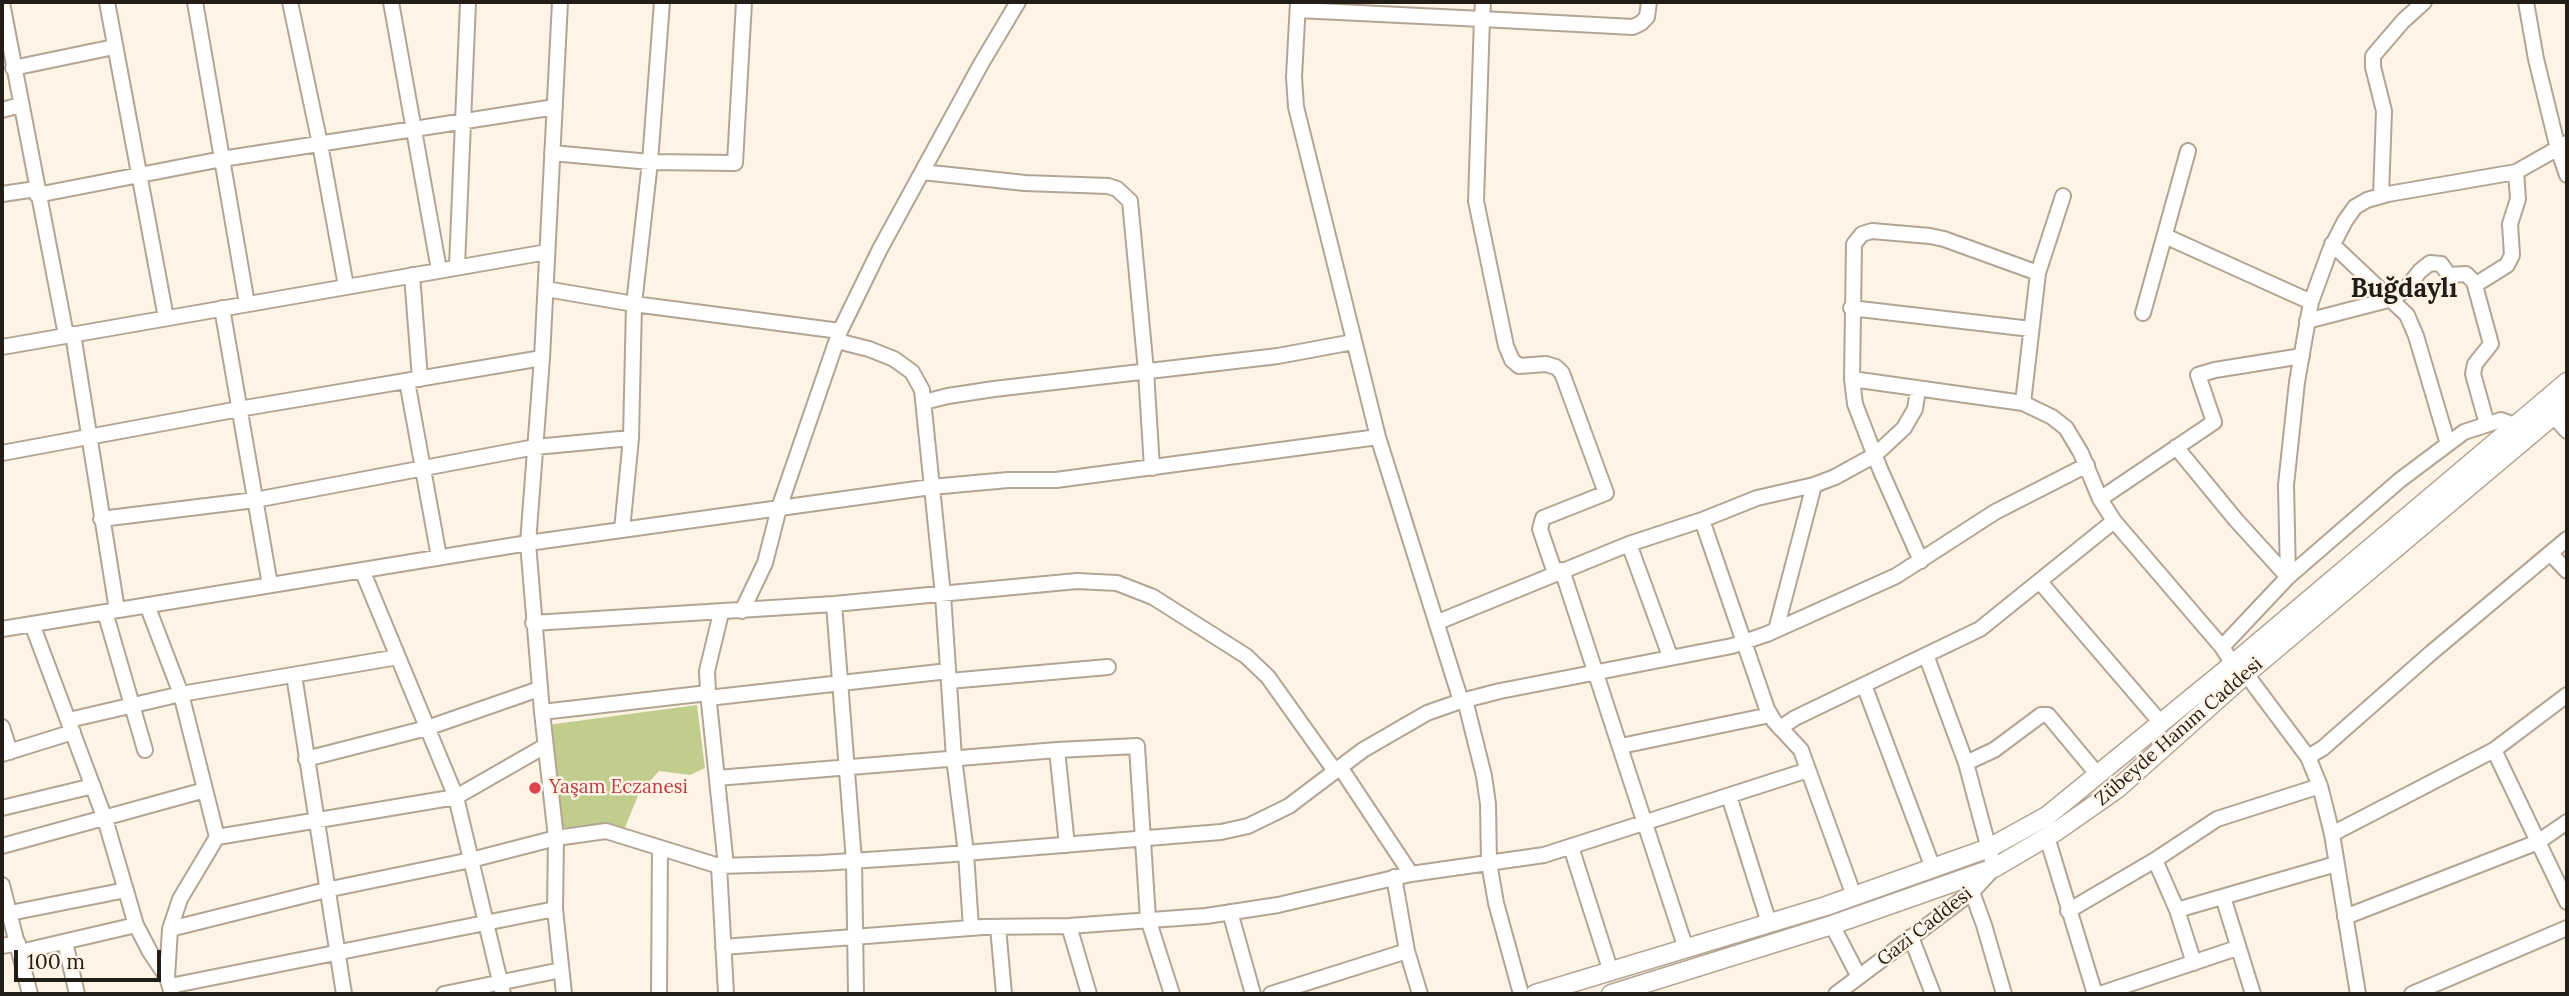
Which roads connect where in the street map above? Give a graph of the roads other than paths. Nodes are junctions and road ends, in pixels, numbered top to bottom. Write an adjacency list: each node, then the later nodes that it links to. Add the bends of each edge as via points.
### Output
1 (107, 2): 17 (street)
2 (195, 2): 28 (street)
3 (290, 2): 24 (street)
4 (391, 2): 23 (street)
5 (468, 2): 22 (street)
6 (560, 2): 20 (street)
7 (662, 2): 29 (street)
8 (744, 2): 29 (street, via 735,163)
9 (1018, 2): 30 (street)
10 (1483, 2): 16 (street)
11 (1649, 2): 16 (street, via 1647,17 1633,27)
12 (2424, 2): 37 (street, via 2373,56 2384,111)
13 (2526, 2): 25 (street, via 2536,59)
14 (1298, 6): 16 (street); 60 (street, via 1296,107)
15 (2, 10): 18 (street)
16 (1482, 19): 103 (street, via 1475,201 1507,351 1519,366 1551,365 1562,373 1606,493 1543,518 1540,529)
17 (114, 47): 18 (street); 32 (street)
18 (13, 68): 19 (street)
19 (20, 105): 21 (street); 34 (street)
20 (555, 107): 22 (street); 27 (street)
21 (2, 110)
22 (463, 120): 23 (street); 41 (street)
23 (413, 127): 24 (street); 42 (street)
24 (320, 144): 28 (street); 46 (street)
25 (2563, 146): 31 (street); 33 (street)
26 (2188, 151): 38 (street)
27 (552, 153): 29 (street); 40 (street)
28 (222, 159): 32 (street); 50 (street)
29 (650, 162): 51 (street)
30 (922, 172): 59 (street); 64 (street, via 1108,186 1124,194 1130,201)
31 (2516, 172): 37 (street); 45 (street, via 2512,255 2507,265)
32 (139, 175): 34 (street); 55 (street)
33 (2567, 175)
34 (36, 192): 35 (street); 58 (street)
35 (2, 194)
36 (2063, 195): 43 (street)
37 (2381, 196): 39 (street, via 2355,207)
38 (2165, 236): 49 (street); 54 (street)
39 (2332, 244): 48 (street); 49 (street)
40 (547, 252): 41 (street); 47 (street)
41 (457, 266): 42 (street)
42 (439, 270): 44 (street)
43 (2038, 273): 53 (street, via 1944,239 1867,232 1853,248); 57 (street)
44 (412, 275): 46 (street); 66 (street)
45 (2475, 285): 48 (street, via 2466,274 2449,275 2433,262); 73 (street, via 2491,344 2473,374)
46 (346, 286): 50 (street)
47 (545, 289): 51 (street); 63 (street)
48 (2392, 299): 56 (street); 79 (street, via 2412,325)
49 (2311, 302): 56 (street)
50 (247, 303): 52 (street)
51 (635, 304): 59 (street); 78 (street)
52 (222, 308): 55 (street); 72 (street)
53 (1851, 308): 57 (street); 65 (street)
54 (2143, 313)
55 (166, 318): 58 (street)
56 (2307, 321): 62 (street)
57 (2031, 329): 70 (street)
58 (69, 335): 61 (street); 77 (street)
59 (839, 336): 69 (street, via 905,366 917,380); 91 (street)
60 (1353, 342): 64 (street); 76 (street)
61 (2, 347)
62 (2302, 356): 81 (street, via 2198,375 2214,422); 105 (street, via 2286,485)
63 (542, 358): 66 (street); 80 (street)
64 (1146, 371): 69 (street); 86 (street)
65 (1852, 379): 68 (street); 83 (street, via 1855,404)
66 (413, 380): 72 (street); 85 (street)
67 (2567, 382): 71 (main road)
68 (1918, 388): 70 (street); 83 (street, via 1911,419)
69 (924, 402): 88 (street)
70 (2023, 403): 84 (street, via 2059,421)
71 (2558, 406): 74 (main road); 75 (street); 125 (main road, Zübeyde Hanım Caddesi)
72 (239, 409): 77 (street); 90 (street)
73 (2487, 424): 74 (street, via 2501,420); 79 (street)
74 (2517, 426): 125 (main road)
75 (2567, 431)
76 (1378, 437): 86 (street); 114 (street)
77 (88, 438): 82 (street); 92 (street)
78 (631, 438): 80 (street); 95 (street)
79 (2448, 444): 105 (street)
80 (535, 447): 85 (street); 97 (street)
81 (2176, 447): 89 (street); 105 (street)
82 (2, 453)
83 (1875, 455): 87 (street); 101 (street)
84 (2087, 465): 89 (street); 101 (street, via 1995,512)
85 (421, 468): 90 (street); 100 (street)
86 (1152, 468): 88 (street, via 1056,480)
87 (1814, 485): 93 (street, via 1757,498); 118 (street)
88 (931, 486): 91 (street); 108 (street)
89 (2100, 499): 94 (street)
90 (255, 500): 92 (street); 107 (street)
91 (779, 508): 95 (street); 112 (street, via 765,563)
92 (101, 519): 111 (street)
93 (1702, 520): 98 (street); 119 (street)
94 (2114, 521): 106 (street); 120 (street)
95 (622, 530): 97 (street)
96 (2567, 539): 99 (street)
97 (528, 543): 100 (street); 116 (street)
98 (1629, 544): 103 (street); 122 (street)
99 (2551, 554): 104 (street); 150 (street)
100 (439, 557): 102 (street)
101 (1921, 561): 118 (street)
102 (362, 570): 107 (street); 123 (street)
103 (1558, 571): 114 (street); 126 (street)
104 (2567, 571)
105 (2288, 576): 120 (street)
106 (2040, 582): 121 (street, via 1980,629); 139 (street)
107 (270, 585): 110 (street)
108 (943, 595): 109 (street); 128 (street); 155 (street, via 1090,580 1142,591 1227,642 1257,666)
109 (834, 604): 112 (street); 129 (street)
110 (147, 606): 111 (street); 132 (street)
111 (111, 611): 115 (street); 136 (street)
112 (742, 611): 113 (street)
113 (721, 612): 116 (street); 133 (street, via 707,671)
114 (1438, 622): 135 (street)
115 (32, 624): 117 (street); 140 (street)
116 (533, 624): 131 (street)
117 (2, 629)
118 (1776, 630): 119 (street)
119 (1745, 642): 122 (street); 138 (street)
120 (2222, 647): 125 (street)
121 (1926, 655): 130 (street); 153 (street)
122 (1670, 656): 126 (street)
123 (398, 657): 127 (street); 142 (street)
124 (1108, 667): 128 (street)
125 (2239, 669): 139 (main road); 150 (street); 172 (main road, Zübeyde Hanım Caddesi, via 2117,789)
126 (1597, 671): 135 (street); 145 (street)
127 (294, 675): 132 (street); 152 (street)
128 (948, 676): 129 (street); 151 (street)
129 (840, 684): 133 (street); 154 (street)
130 (1864, 685): 143 (street); 187 (street)
131 (539, 688): 137 (street); 142 (street)
132 (181, 694): 136 (street); 161 (street)
133 (708, 695): 137 (street); 158 (street)
134 (2567, 695): 148 (street)
135 (1463, 700): 155 (street, via 1427,713); 184 (street, via 1485,775)
136 (132, 705): 140 (street); 146 (street)
137 (541, 712): 144 (street)
138 (1770, 715): 143 (street); 145 (street)
139 (2161, 723): 157 (main road)
140 (71, 726): 149 (street); 159 (street)
141 (2, 727): 149 (street)
142 (427, 728): 152 (street); 163 (street)
143 (1780, 728): 156 (street, via 1801,750)
144 (545, 746): 163 (street); 171 (street)
145 (1621, 746): 168 (street)
146 (145, 750)
147 (1057, 750): 151 (street); 173 (street, via 1137,746); 175 (street)
148 (2494, 750): 169 (street); 174 (street)
149 (6, 753)
150 (2308, 757): 160 (street)
151 (954, 758): 154 (street); 180 (street)
152 (306, 759): 166 (street)
153 (1965, 763): 157 (street, via 1994,750 2044,714 2053,718); 179 (street)
154 (846, 766): 158 (street); 183 (street)
155 (1337, 769): 173 (street, via 1289,806 1248,826); 189 (street)
156 (1808, 770): 162 (street); 195 (street)
157 (2098, 775): 179 (main road, via 2047,816)
158 (717, 778): 186 (street)
159 (93, 786): 164 (street); 165 (street)
160 (2320, 786): 169 (street); 182 (street, via 2217,819)
161 (205, 790): 165 (street); 170 (street)
162 (1729, 796): 168 (street); 206 (street)
163 (456, 797): 166 (street); 181 (street)
164 (2, 808)
165 (105, 819): 176 (street); 192 (street)
166 (315, 822): 170 (street); 193 (street)
167 (2567, 822): 174 (street)
168 (1646, 823): 177 (street); 221 (street)
169 (2332, 834): 185 (street)
170 (217, 837): 213 (street, via 180,899)
171 (556, 838): 178 (street, via 606,831); 181 (street); 198 (street)
172 (2047, 838): 188 (main road, Zübeyde Hanım Caddesi); 200 (street)
173 (1143, 839): 175 (street); 204 (street)
174 (2538, 842): 197 (street); 203 (street)
175 (1067, 845): 180 (street)
176 (2, 846)
177 (1571, 847): 184 (street); 226 (street)
178 (660, 848): 186 (street); 237 (street)
179 (1989, 848): 187 (main road); 188 (street)
180 (965, 853): 183 (street); 211 (street)
181 (471, 860): 193 (street); 205 (street)
182 (2155, 860): 199 (street); 200 (street)
183 (854, 861): 186 (street); 214 (street)
184 (1489, 863): 189 (street); 247 (street)
185 (2336, 864): 196 (street); 203 (street)
186 (722, 866): 219 (street)
187 (1933, 868): 195 (main road)
188 (1994, 868): 194 (street, Gazi Caddesi); 208 (main road, Zübeyde Hanım Caddesi)
189 (1411, 874): 190 (street)
190 (1394, 877): 201 (street); 222 (street)
191 (2, 885): 202 (street)
192 (126, 890): 202 (street); 207 (street)
193 (326, 890): 213 (street); 223 (street)
194 (1972, 892): 215 (street, Gazi Caddesi); 251 (street)
195 (1854, 896): 206 (main road)
196 (2223, 897): 199 (street); 220 (street)
197 (2567, 902)
198 (555, 909): 205 (street); 225 (street)
199 (2177, 910): 224 (street)
200 (2068, 911): 252 (street)
201 (1230, 912): 204 (street); 244 (street)
202 (10, 914): 218 (street)
203 (2345, 917): 254 (street)
204 (1148, 919): 209 (street); 243 (street)
205 (486, 922): 223 (street); 229 (street)
206 (1769, 923): 221 (main road)
207 (136, 925): 216 (street); 228 (street)
208 (1832, 925): 227 (street); 231 (main road, Zübeyde Hanım Caddesi)
209 (1069, 926): 210 (street); 242 (street)
210 (998, 927): 211 (street); 241 (street)
211 (971, 928): 214 (street)
212 (2567, 928): 230 (street)
213 (170, 929): 228 (street)
214 (856, 936): 219 (street); 239 (street)
215 (1911, 937): 227 (street, Gazi Caddesi); 250 (street)
216 (65, 942): 218 (street); 233 (street)
217 (2, 946): 218 (street)
218 (19, 947): 232 (street)
219 (723, 947): 238 (street)
220 (2237, 948): 224 (street); 253 (street)
221 (1686, 949): 226 (main road)
222 (1407, 951): 245 (street); 246 (street)
223 (336, 953): 228 (street); 234 (street)
224 (2194, 963): 252 (street)
225 (561, 970): 229 (street); 236 (street)
226 (1611, 972): 248 (main road)
227 (1859, 977): 249 (street, Gazi Caddesi)
228 (170, 986)
229 (502, 988): 235 (street)
230 (2446, 988): 255 (street)
231 (1618, 993)
232 (30, 994)
233 (77, 994)
234 (344, 994)
235 (444, 994)
236 (564, 994)
237 (659, 994)
238 (726, 994)
239 (856, 994)
240 (993, 994): 241 (street)
241 (1004, 994)
242 (1089, 994)
243 (1172, 994)
244 (1253, 994)
245 (1271, 994)
246 (1420, 994)
247 (1521, 994)
248 (1535, 994)
249 (1836, 994)
250 (1933, 994)
251 (2004, 994)
252 (2097, 994)
253 (2253, 994)
254 (2358, 994)
255 (2412, 994)

